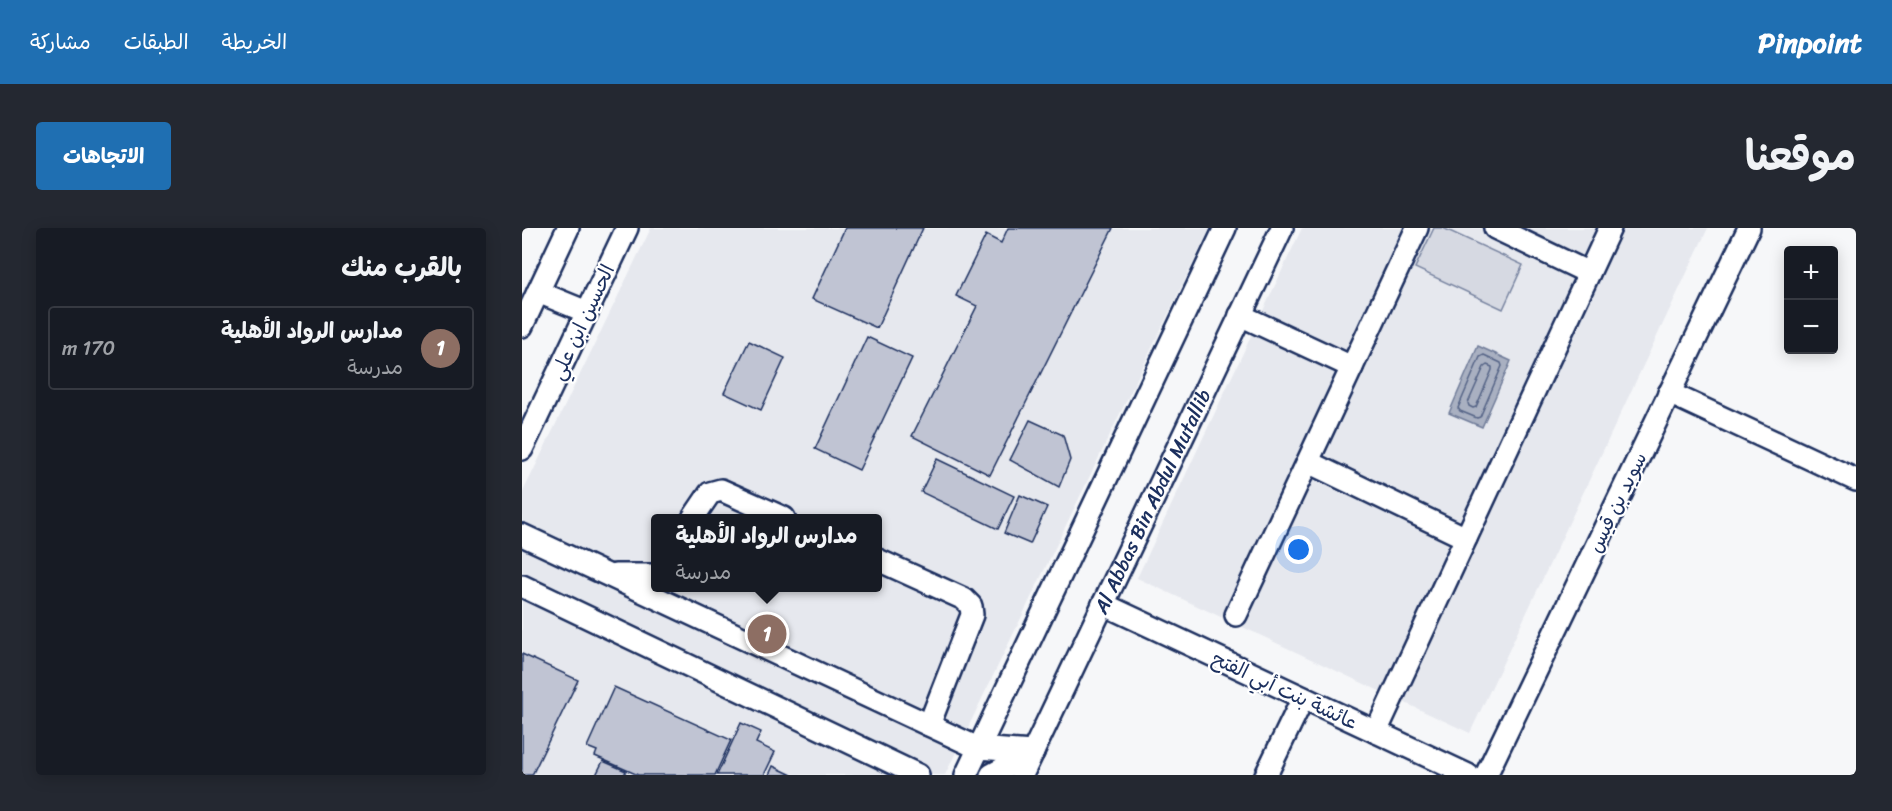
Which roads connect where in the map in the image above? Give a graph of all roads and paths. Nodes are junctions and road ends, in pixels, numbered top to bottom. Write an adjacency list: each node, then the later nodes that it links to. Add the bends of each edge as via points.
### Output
1 (568, 228): 10 (street)
2 (627, 228): 11 (street, الحسين ابن علي)
3 (1225, 228): 32 (street)
4 (1282, 228): 12 (street, Al Abbas Bin Abdul Mutallib)
5 (1417, 228): 14 (street)
6 (1495, 228): 9 (street)
7 (1610, 228): 9 (street)
8 (1749, 228): 15 (street, سويد بن قيس)
9 (1589, 273): 22 (street)
10 (538, 292): 11 (street); 13 (street)
11 (587, 312): 16 (street, الحسين ابن علي)
12 (1240, 315): 14 (street); 27 (street, Al Abbas Bin Abdul Mutallib)
13 (522, 326)
14 (1352, 367): 17 (street)
15 (1669, 393): 18 (street); 40 (street, سويد بن قيس)
16 (522, 449)
17 (1308, 462): 22 (street); 28 (street)
18 (1856, 480)
19 (696, 514): 20 (street, via 710,493 721,490)
20 (773, 514)
21 (522, 535): 24 (street)
22 (1466, 538): 31 (street)
23 (882, 562): 30 (street, via 964,599 971,606 972,615)
24 (607, 575): 25 (street); 30 (street)
25 (651, 575)
26 (522, 586): 34 (street)
27 (1103, 604): 29 (street, عائشة بنت أبي الفتح); 33 (street, Al Abbas Bin Abdul Mutallib)
28 (1236, 615)
29 (1304, 698): 31 (street, عائشة بنت أبي الفتح); 38 (street)
30 (928, 725): 32 (street)
31 (1376, 732): 39 (street, عائشة بنت أبي الفتح)
32 (978, 748): 33 (street); 35 (street)
33 (1033, 752): 36 (street); 37 (street, Al Abbas Bin Abdul Mutallib)
34 (918, 775)
35 (966, 775)
36 (991, 775)
37 (1022, 775)
38 (1266, 775)
39 (1468, 775)
40 (1486, 775)

